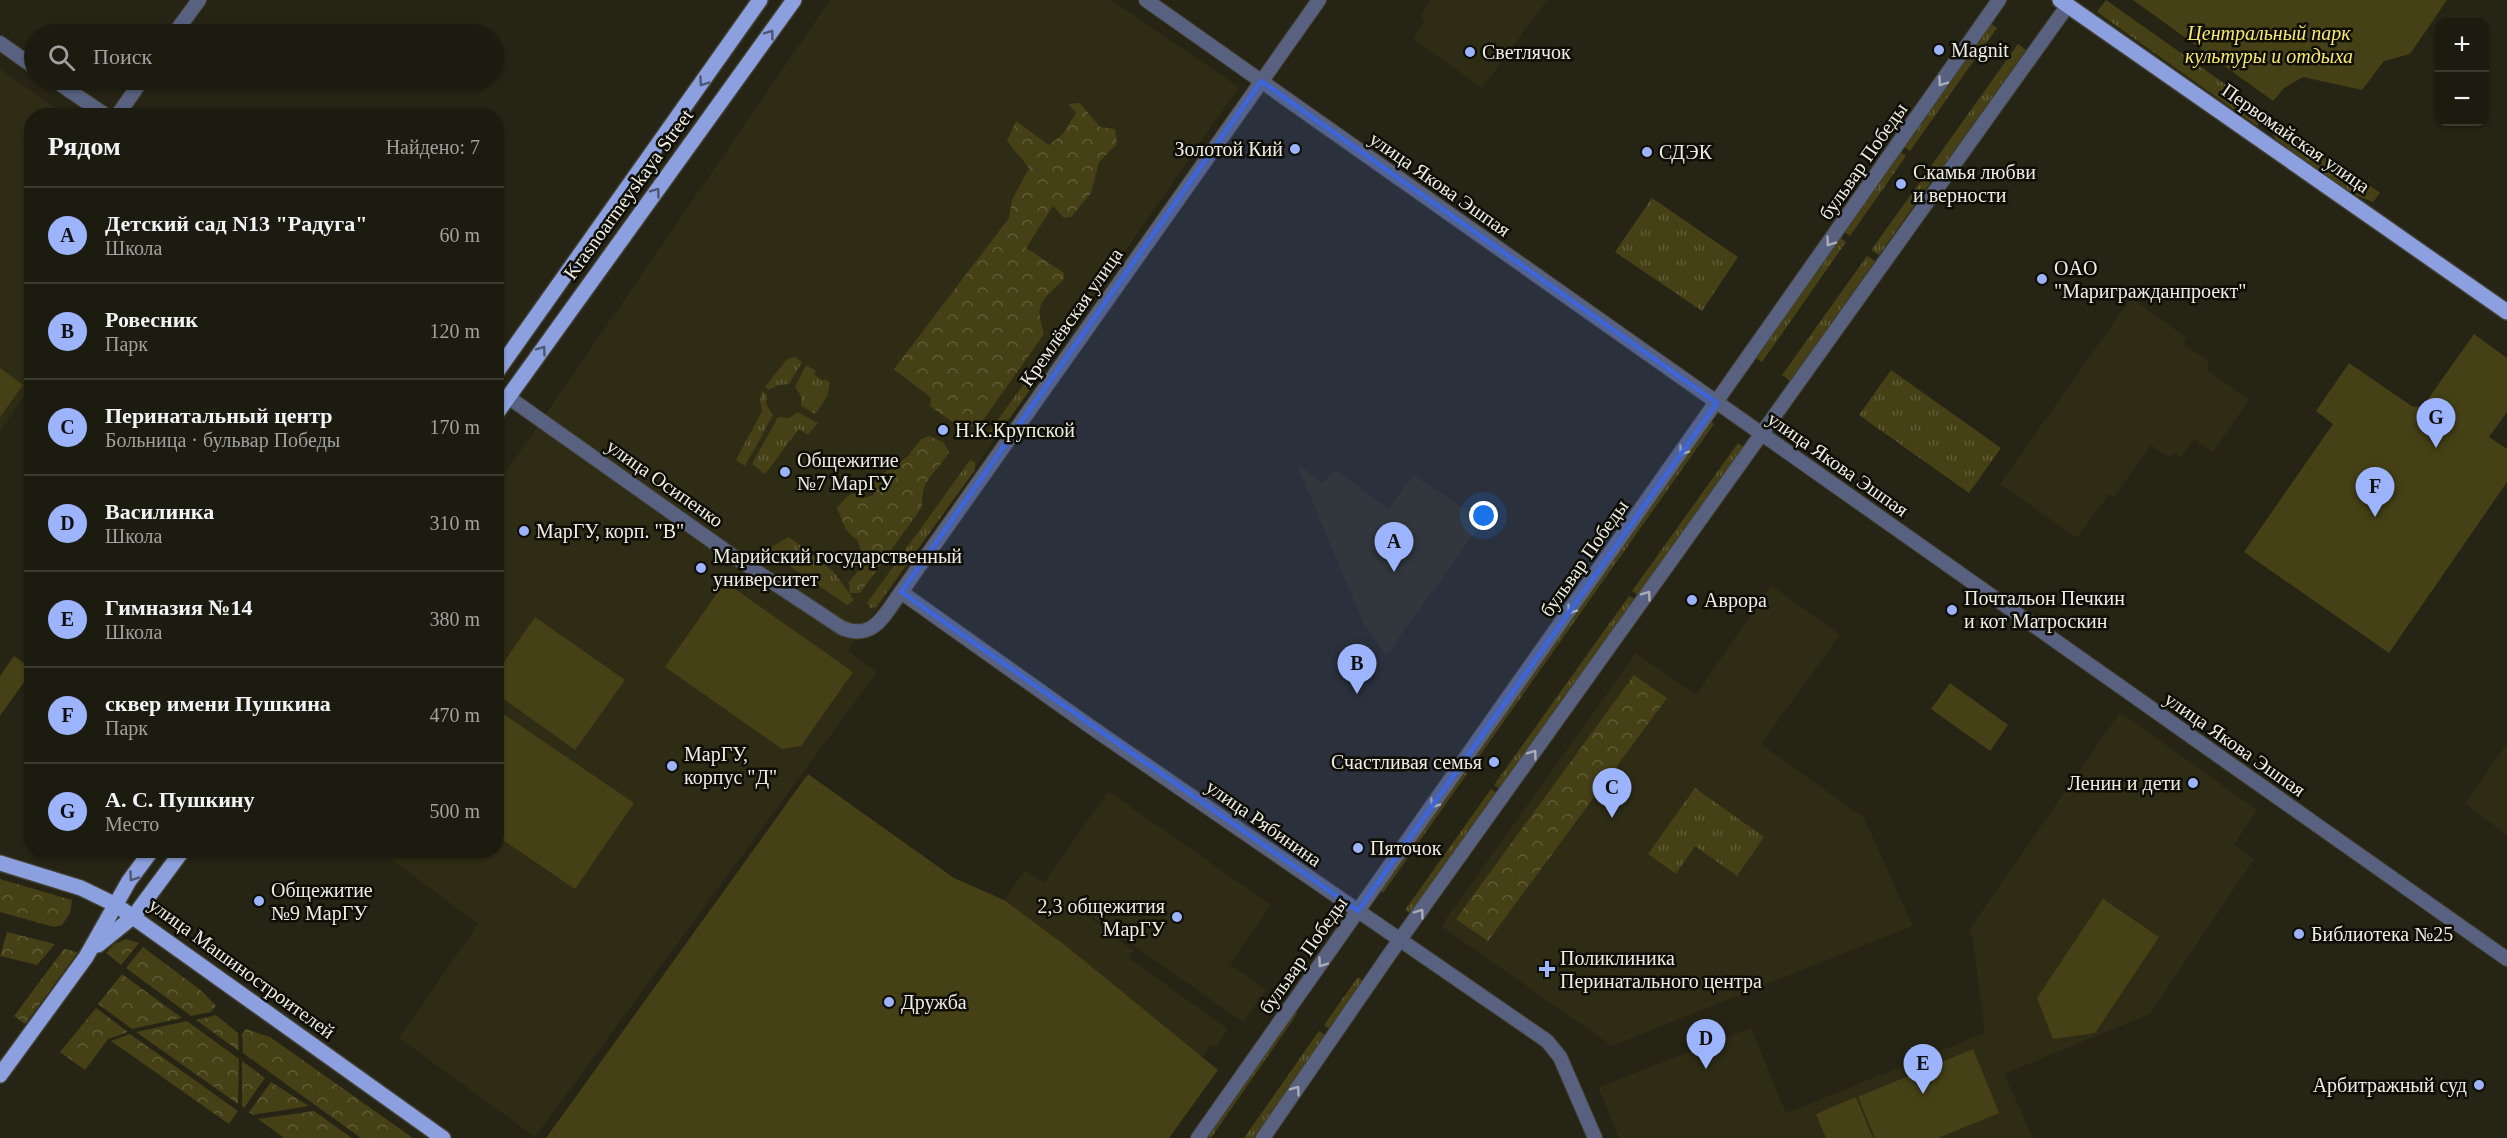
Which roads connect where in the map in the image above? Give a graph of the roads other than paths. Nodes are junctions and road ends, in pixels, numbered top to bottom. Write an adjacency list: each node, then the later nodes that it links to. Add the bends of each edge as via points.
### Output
1 (199, 0): 8 (street)
2 (760, 0): 17 (main road, Krasnoarmeyskaya Street, one-way to 17)
3 (794, 0): 18 (main road, Krasnoarmeyskaya Street, one-way to 3)
4 (1146, 0): 11 (street, улица Якова Эшпая)
5 (1318, 0): 11 (street, Кремлёвская улица)
6 (1999, 0): 20 (street, бульвар Победы, one-way to 20)
7 (2064, 3): 16 (main road, Первомайская улица); 21 (street)
8 (181, 24)
9 (0, 43): 10 (street)
10 (24, 60)
11 (1261, 81): 20 (street, улица Якова Эшпая); 22 (street, Кремлёвская улица)
12 (69, 90): 14 (street)
13 (135, 90): 15 (street)
14 (95, 108)
15 (123, 108)
16 (2506, 310)
17 (504, 362)
18 (504, 390)
19 (504, 394): 23 (street, улица Осипенко)
20 (1717, 403): 21 (street, улица Якова Эшпая); 28 (street, бульвар Победы, one-way to 28)
21 (1762, 435): 30 (street, one-way to 21); 32 (street, улица Якова Эшпая)
22 (901, 592): 23 (street, Кремлёвская улица, via 870,630 853,633); 28 (street, улица Рябинина)
23 (842, 628)
24 (147, 858): 27 (main road, one-way to 27)
25 (177, 858): 29 (main road)
26 (0, 863): 27 (main road, улица Машиностроителей, via 81,888)
27 (116, 905): 29 (main road, улица Машиностроителей); 31 (main road)
28 (1358, 911): 30 (street, улица Рябинина); 35 (street, бульвар Победы, one-way to 35)
29 (134, 916): 31 (main road); 34 (main road, улица Машиностроителей)
30 (1401, 939): 36 (street, one-way to 30); 37 (street, улица Рябинина, via 1547,1041 1560,1057)
31 (90, 951): 33 (main road)
32 (2507, 959)
33 (0, 1075)
34 (443, 1138)
35 (1198, 1138)
36 (1263, 1138)
37 (1594, 1138)

